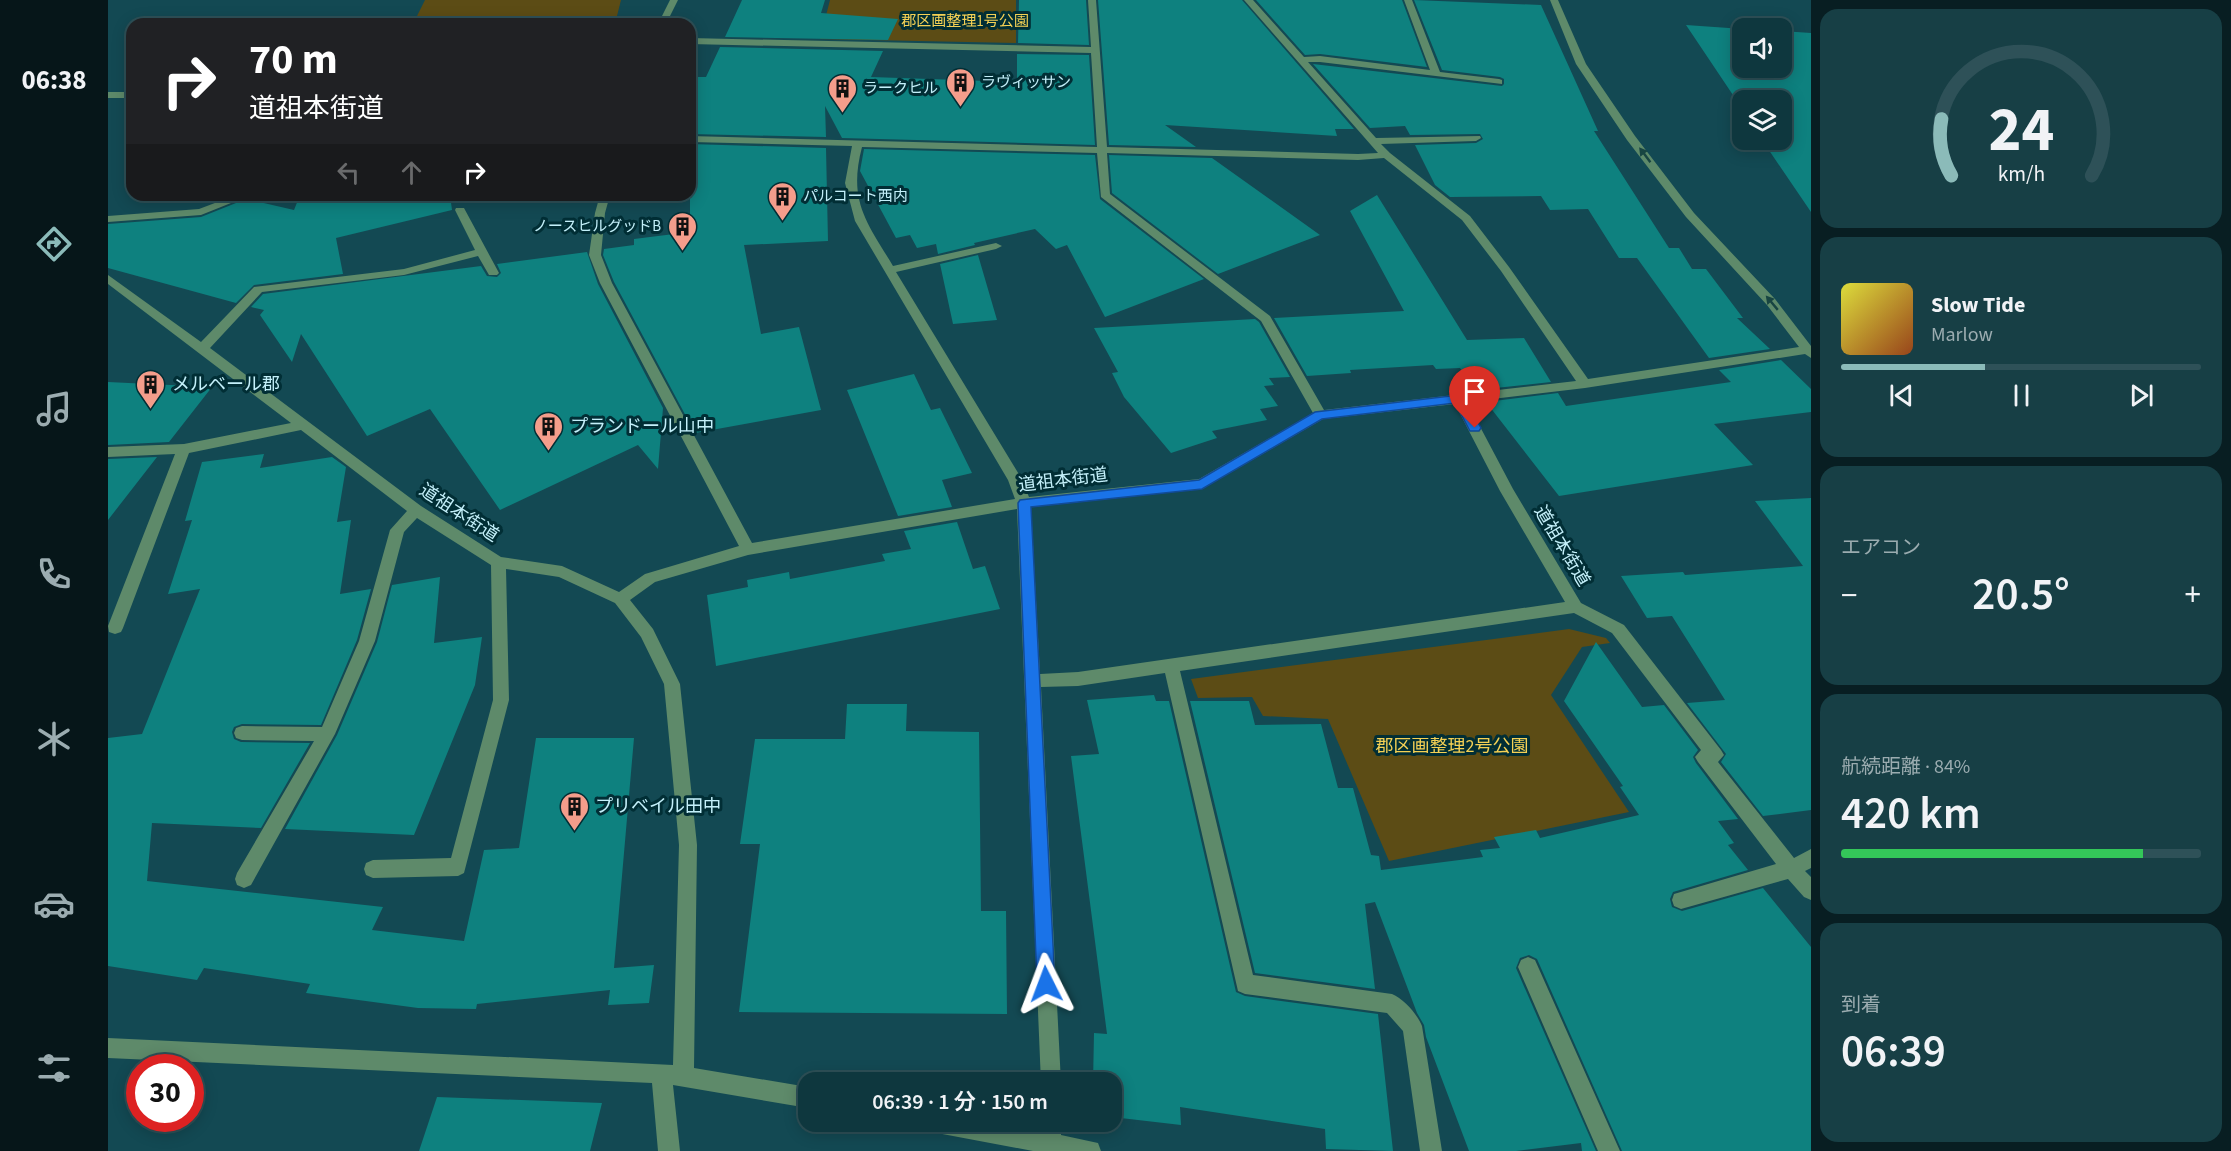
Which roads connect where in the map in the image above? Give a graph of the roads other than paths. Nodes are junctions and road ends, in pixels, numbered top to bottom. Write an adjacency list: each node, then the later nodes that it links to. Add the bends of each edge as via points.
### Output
1 (674, 0): 6 (street)
2 (1092, 0): 8 (street)
3 (1248, 0): 9 (street)
4 (1408, 0): 10 (street)
5 (1554, 0): 30 (street, one-way to 5, via 1771,302 1690,214 1631,138 1581,64)
6 (665, 18)
7 (696, 41): 8 (street)
8 (1096, 50): 18 (street)
9 (1302, 60): 10 (street); 16 (street)
10 (1436, 73): 11 (street)
11 (1499, 82)
12 (108, 95): 13 (street)
13 (126, 95)
14 (1476, 138): 16 (street)
15 (696, 139): 17 (street)
16 (1372, 141): 19 (street)
17 (857, 145): 18 (street); 26 (street, via 849,175 851,196 860,221)
18 (1103, 150): 19 (street); 33 (street, via 1105,195 1266,319)
19 (1386, 155): 31 (street, via 1466,219)
20 (230, 201): 23 (street, via 201,212)
21 (603, 201): 39 (street, via 595,255 606,283)
22 (460, 210): 25 (street)
23 (108, 219)
24 (996, 246): 26 (street)
25 (482, 252): 27 (street); 29 (street, via 404,272 258,289)
26 (889, 270): 37 (street, via 1015,480)
27 (493, 273)
28 (108, 279): 29 (street, 道祖本街道)
29 (203, 348): 34 (street, 道祖本街道)
30 (1809, 352): 31 (street)
31 (1585, 384): 32 (street)
32 (1459, 399): 33 (street, 道祖本街道); 42 (street, 道祖本街道, via 1507,491)
33 (1320, 415): 37 (street, 道祖本街道, via 1202,484)
34 (303, 425): 35 (street); 38 (street, 道祖本街道)
35 (183, 449): 36 (street); 43 (street)
36 (108, 452)
37 (1024, 503): 39 (street, 道祖本街道); 45 (street)
38 (416, 510): 40 (street, 道祖本街道); 47 (street, via 397,530 367,641)
39 (748, 549): 41 (street, 道祖本街道, via 650,578)
40 (498, 562): 41 (street, 道祖本街道, via 562,572); 50 (street, via 501,700 459,867)
41 (620, 598): 57 (street, via 648,633 672,684 688,845)
42 (1576, 607): 44 (street); 49 (street, 道祖本街道, via 1618,629 1715,755 1704,756)
43 (115, 628)
44 (1171, 666): 45 (street, via 1078,680); 64 (street, via 1245,984 1392,1004 1412,1026)
45 (1031, 681): 56 (street)
46 (242, 733): 47 (street)
47 (327, 734): 51 (street)
48 (1811, 858): 49 (street)
49 (1791, 868): 52 (street); 53 (street)
50 (373, 869)
51 (244, 879)
52 (1811, 891)
53 (1681, 900)
54 (1528, 967): 65 (street)
55 (108, 1048): 57 (street)
56 (1050, 1072)
57 (672, 1074): 58 (street); 62 (street)
58 (798, 1096)
59 (969, 1132): 61 (street)
60 (1050, 1132): 61 (street); 63 (street)
61 (1005, 1143)
62 (669, 1151)
63 (1090, 1151)
64 (1431, 1151)
65 (1609, 1151)

